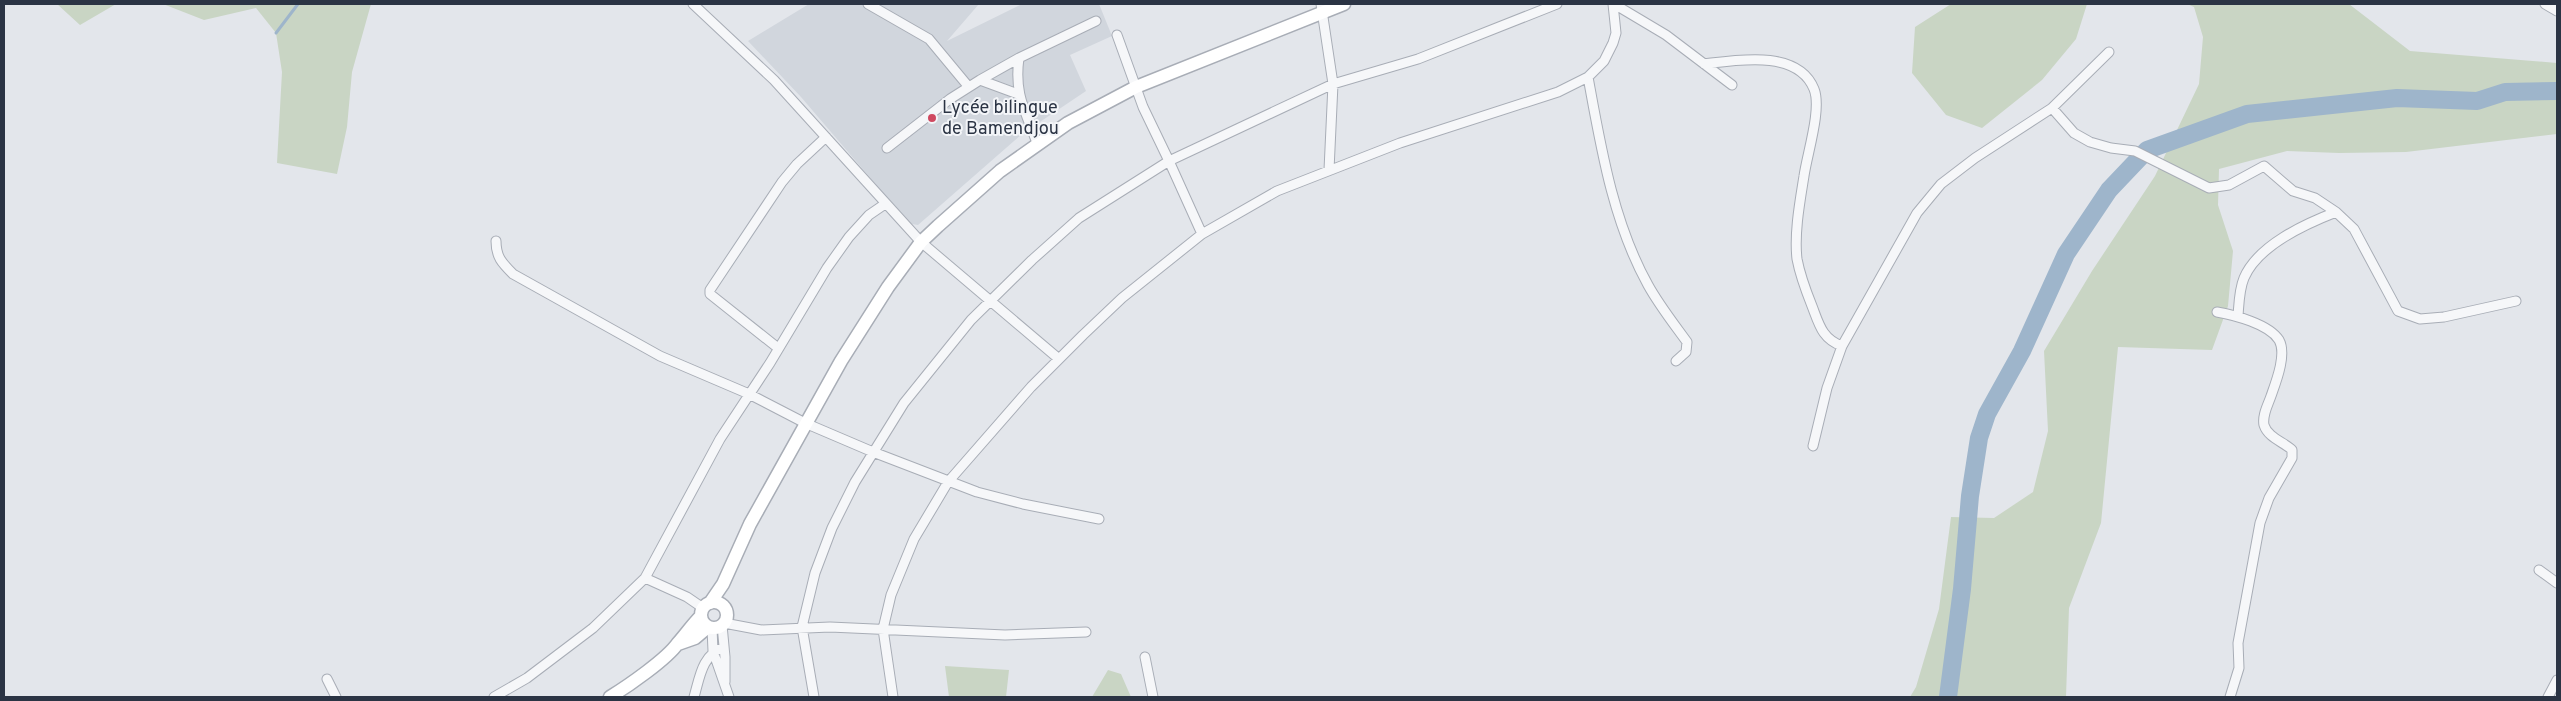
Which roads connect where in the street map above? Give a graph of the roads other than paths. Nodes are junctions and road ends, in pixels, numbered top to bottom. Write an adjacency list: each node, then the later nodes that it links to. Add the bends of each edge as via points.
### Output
1 (693, 4): 22 (street, via 774,80)
2 (868, 4): 18 (street, via 929,39)
3 (1344, 4): 7 (main road)
4 (1557, 4): 16 (street, via 1418,59)
5 (1613, 4): 13 (street, via 1666,35); 14 (street, via 1616,33 1613,43 1604,61)
6 (2544, 4): 8 (street)
7 (1322, 8): 16 (street); 19 (main road)
8 (2557, 11)
9 (1096, 21): 12 (street)
10 (1117, 35): 19 (street)
11 (2109, 52): 21 (street)
12 (1019, 58): 15 (street); 20 (street)
13 (1704, 64): 17 (street); 36 (street, via 1767,59 1789,66 1805,76 1814,90 1816,105 1803,176 1797,258 1805,290 1823,335)
14 (1588, 77): 26 (street, via 1536,100 1445,127); 39 (street, via 1609,183 1625,232 1648,285 1687,342 1686,352)
15 (980, 80): 18 (street); 20 (street)
16 (1333, 84): 25 (street); 26 (street)
17 (1732, 85)
18 (968, 86): 24 (street)
19 (1136, 87): 23 (main road, via 1068,122); 25 (street)
20 (1018, 94): 23 (street)
21 (2052, 108): 28 (street, via 2074,133 2090,142 2135,151 2209,188 2229,185 2264,166 2293,191 2315,198); 36 (street, via 1941,184 1918,213)
22 (826, 137): 27 (street); 37 (street, via 782,182 710,290 710,294)
23 (1037, 143): 31 (main road, via 1000,171)
24 (888, 148)
25 (1169, 161): 29 (street); 32 (street, via 1079,218)
26 (1329, 170): 29 (street, via 1277,191)
27 (885, 204): 31 (street); 37 (street, via 868,216 849,237)
28 (2336, 212): 33 (street, via 2354,229 2398,311 2420,320); 35 (street, via 2302,225 2262,255 2244,277)
29 (1202, 234): 38 (street, via 1122,298)
30 (496, 241): 40 (street, via 500,261 513,274 660,356)
31 (921, 242): 32 (street); 41 (main road, via 884,294)
32 (992, 300): 38 (street); 43 (street, via 971,320 920,382)
33 (2516, 301)
34 (2217, 312): 35 (street)
35 (2238, 316): 69 (street, via 2268,330 2279,340 2276,382 2264,414 2264,426 2270,436 2292,450 2292,458 2269,498 2260,523 2238,643 2239,668)
36 (1842, 346): 42 (street, via 1827,388)
37 (778, 348): 40 (street)
38 (1059, 358): 44 (street)
39 (1676, 360)
40 (748, 394): 41 (street); 47 (street)
41 (805, 424): 43 (street); 49 (main road, via 750,524)
42 (1813, 446)
43 (873, 452): 44 (street); 51 (street, via 832,528 813,582)
44 (948, 482): 45 (street, via 1023,504); 52 (street, via 914,540 891,595)
45 (1099, 519)
46 (2539, 570): 48 (street)
47 (645, 578): 49 (street); 62 (street, via 593,628 527,678)
48 (2557, 582)
49 (709, 608): 50 (main road); 50 (main road, via 726,615); 54 (main road, via 684,633)
50 (716, 626): 51 (street, via 761,630); 54 (main road); 55 (street); 56 (street)
51 (802, 627): 52 (street); 66 (street)
52 (883, 628): 53 (street, via 1005,635); 67 (street)
53 (1086, 632)
54 (678, 644): 63 (main road, via 645,673)
55 (724, 647): 56 (street); 60 (street)
56 (713, 651): 60 (street); 64 (street, via 702,669)
57 (1145, 658): 68 (street)
58 (327, 679): 61 (street)
59 (2557, 680): 70 (street)
60 (725, 682): 65 (street)
61 (336, 697)
62 (494, 697)
63 (610, 697)
64 (694, 697)
65 (728, 697)
66 (814, 697)
67 (893, 697)
68 (1153, 697)
69 (2230, 697)
70 (2548, 697)

